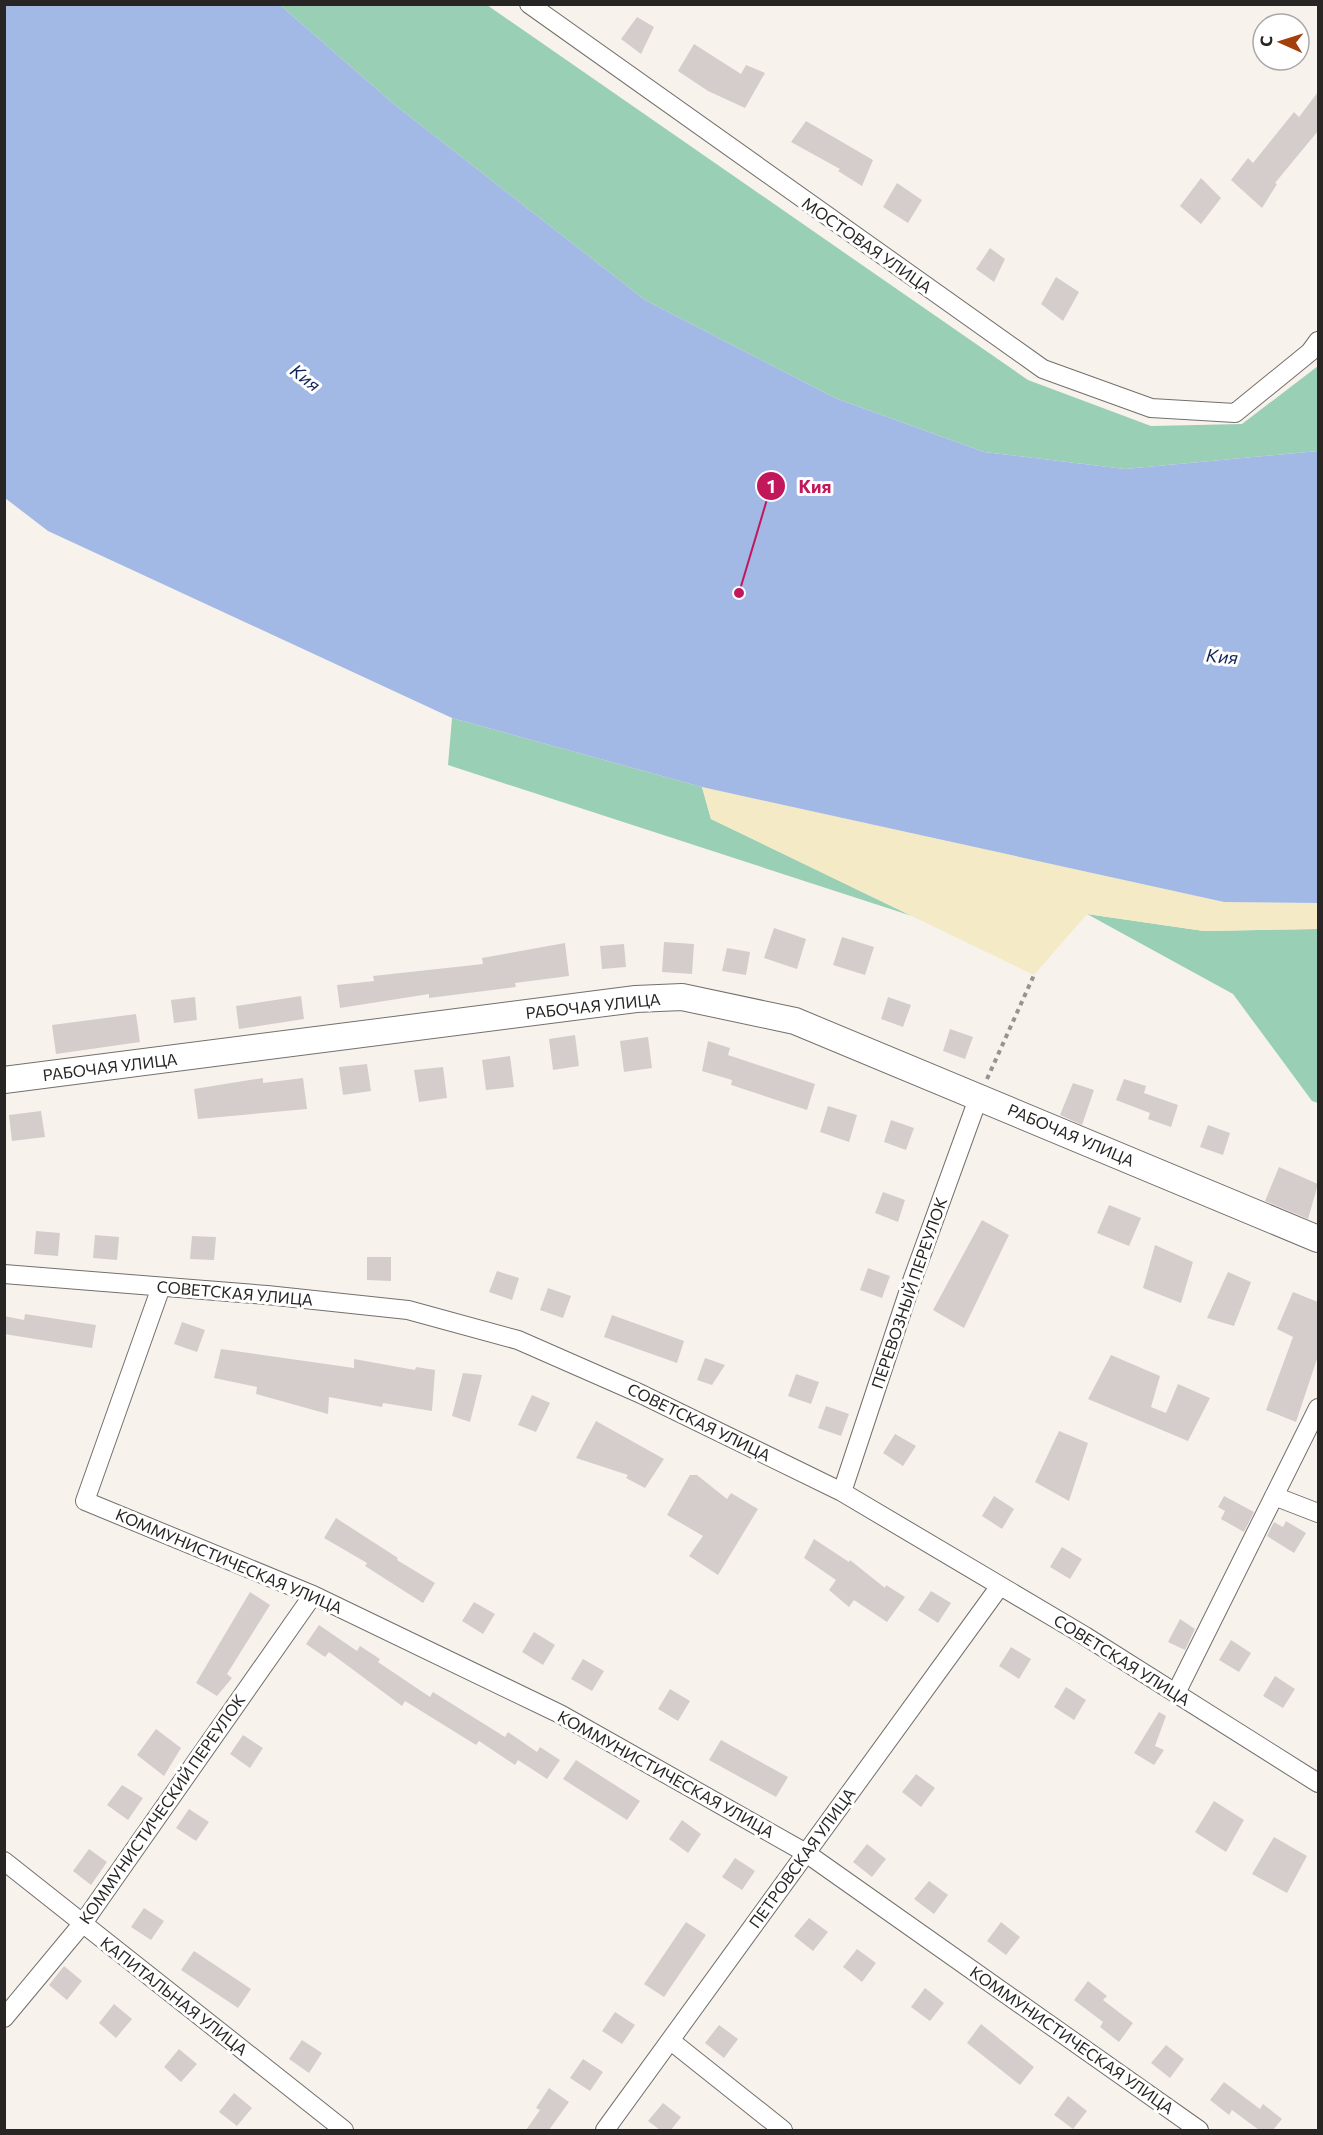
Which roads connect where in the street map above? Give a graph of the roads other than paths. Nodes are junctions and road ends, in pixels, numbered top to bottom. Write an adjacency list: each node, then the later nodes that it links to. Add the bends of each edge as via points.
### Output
1 (529, 4): 2 (street, МОСТОВАЯ УЛИЦА, via 1043,369 1152,408 1235,412 1310,352)
2 (1318, 341)
3 (4, 1080): 4 (main road, РАБОЧАЯ УЛИЦА, via 636,999 682,997 795,1021)
4 (979, 1096): 5 (main road, РАБОЧАЯ УЛИЦА); 9 (street, ПЕРЕВОЗНЫЙ ПЕРЕУЛОК)
5 (1318, 1239)
6 (4, 1274): 7 (street, СОВЕТСКАЯ УЛИЦА)
7 (161, 1287): 9 (street, СОВЕТСКАЯ УЛИЦА, via 408,1310 518,1340 641,1394); 13 (street, КОММУНИСТИЧЕСКАЯ УЛИЦА, via 85,1501)
8 (1318, 1408): 10 (street)
9 (842, 1492): 12 (street, СОВЕТСКАЯ УЛИЦА)
10 (1274, 1496): 11 (street); 14 (street)
11 (1318, 1513)
12 (1000, 1586): 14 (street, СОВЕТСКАЯ УЛИЦА); 16 (street, ПЕТРОВСКАЯ УЛИЦА)
13 (313, 1595): 16 (street, КОММУНИСТИЧЕСКАЯ УЛИЦА, via 560,1714); 18 (street, КОММУНИСТИЧЕСКИЙ ПЕРЕУЛОК)
14 (1176, 1693): 15 (street, СОВЕТСКАЯ УЛИЦА)
15 (1318, 1783)
16 (806, 1853): 20 (street, ПЕТРОВСКАЯ УЛИЦА); 24 (street, КОММУНИСТИЧЕСКАЯ УЛИЦА)
17 (4, 1861): 18 (street, КАПИТАЛЬНАЯ УЛИЦА)
18 (83, 1923): 19 (street, КОММУНИСТИЧЕСКИЙ ПЕРЕУЛОК); 21 (street, КАПИТАЛЬНАЯ УЛИЦА)
19 (4, 2018)
20 (670, 2041): 22 (street, ПЕТРОВСКАЯ УЛИЦА); 23 (street)
21 (344, 2130)
22 (605, 2130)
23 (783, 2130)
24 (1199, 2130)

